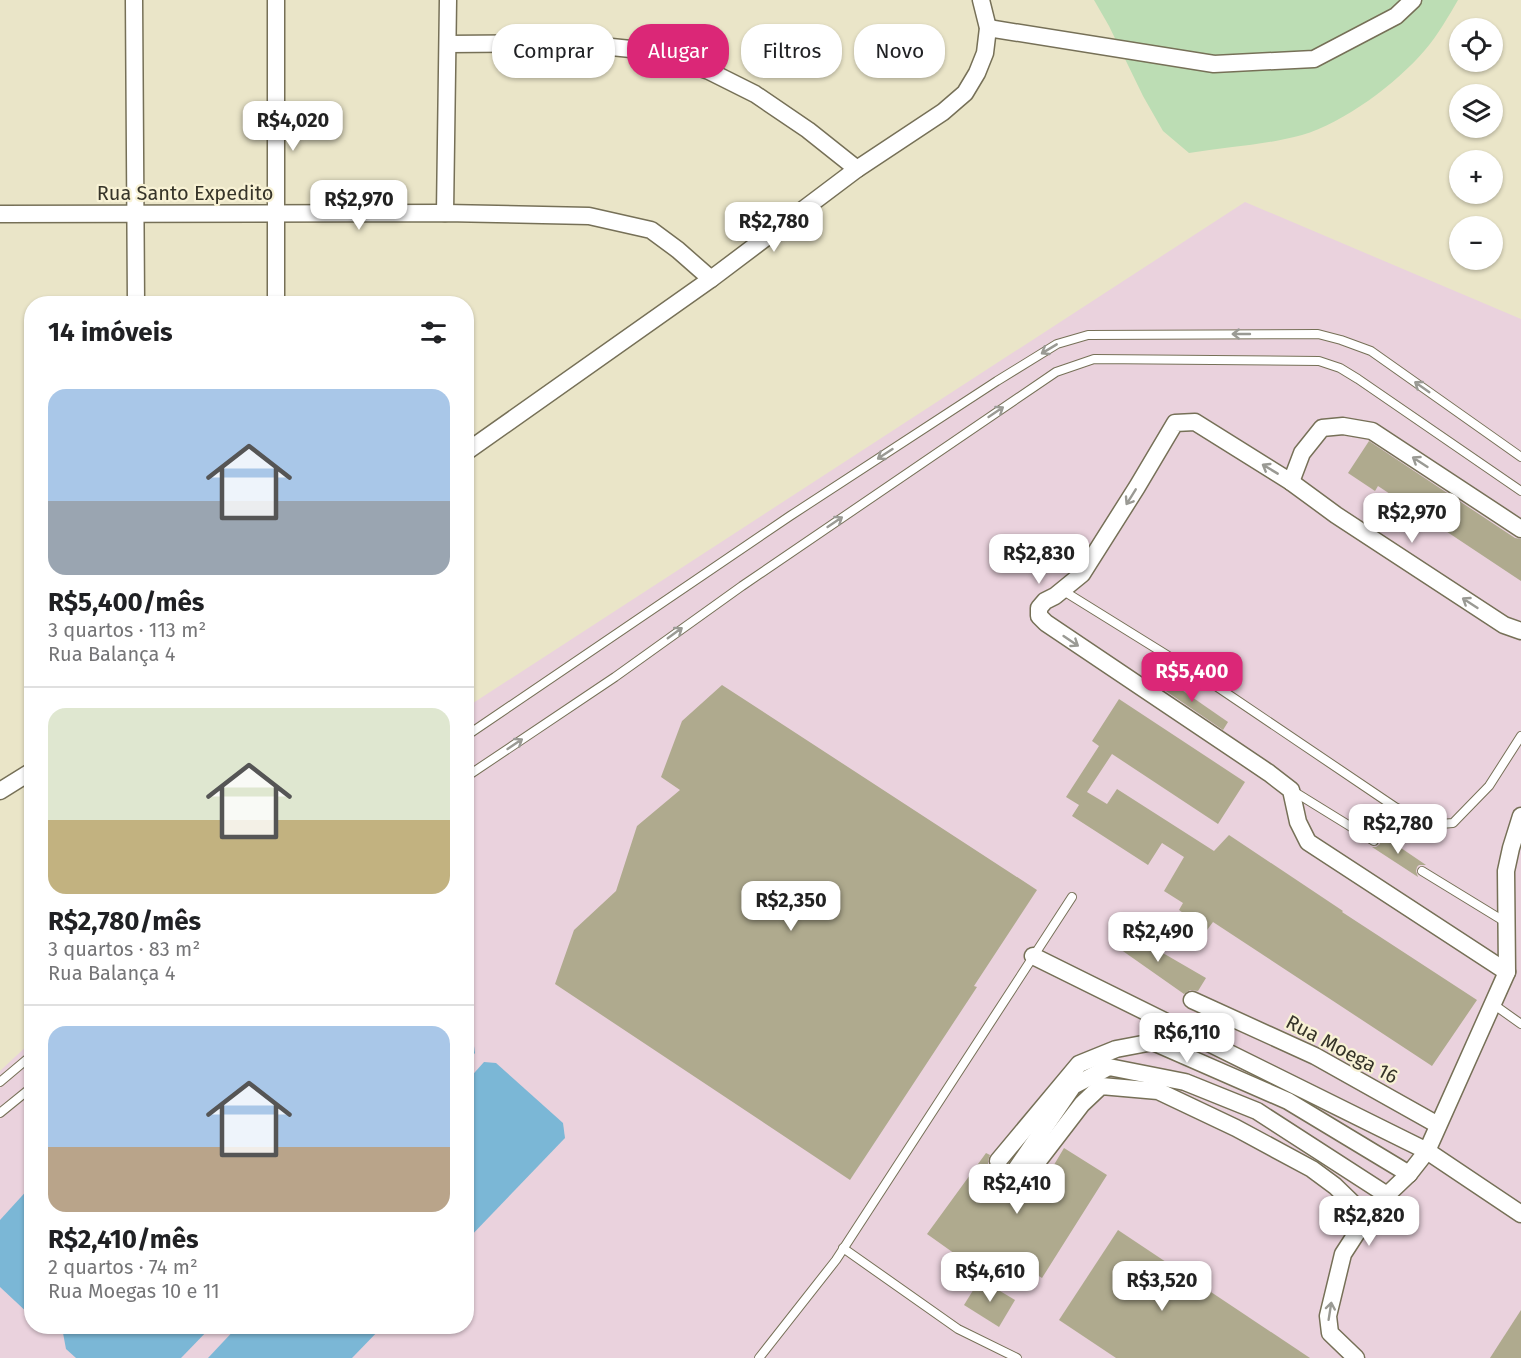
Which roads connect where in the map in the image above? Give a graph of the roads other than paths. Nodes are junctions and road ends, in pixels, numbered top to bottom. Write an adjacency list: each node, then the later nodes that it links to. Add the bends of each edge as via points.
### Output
1 (134, 0): 9 (street)
2 (276, 0): 12 (street)
3 (448, 0): 7 (street)
4 (981, 0): 6 (street)
5 (1413, 0): 6 (street, via 1396,16 1314,59 1214,64)
6 (988, 28): 8 (street, via 985,53 965,93)
7 (448, 44): 8 (street, via 573,43 650,51 709,71 755,94); 10 (street)
8 (857, 169): 13 (street)
9 (136, 213): 11 (street, Rua Santo Expedito); 12 (street, Rua Santo Expedito); 14 (street)
10 (446, 213): 12 (street, Rua Santo Expedito); 13 (street, Rua Santo Expedito, via 589,216 651,230)
11 (0, 214)
12 (275, 214): 15 (street)
13 (711, 279): 16 (street)
14 (136, 296)
15 (276, 296)
16 (474, 446)
17 (1521, 458): 23 (lane, one-way to 23, via 1371,351 1341,340 1318,334 1088,335 1057,344 977,394)
18 (1291, 482): 20 (street, one-way to 18, via 1372,430 1322,428 1302,453); 21 (street, one-way to 21, via 1195,422 1175,423 1082,574); 22 (street, one-way to 18, via 1504,625)
19 (1521, 491): 25 (lane, one-way to 19, via 1056,372 1094,359 1319,361 1358,379)
20 (1521, 529)
21 (1062, 590): 24 (lane, via 1428,825 1453,823 1489,786); 27 (street, one-way to 27, via 1039,608 1039,616 1046,623)
22 (1521, 631)
23 (474, 731)
24 (1521, 736)
25 (474, 772)
26 (24, 776): 28 (street)
27 (1291, 790): 30 (lane); 35 (street, via 1298,822 1308,842)
28 (0, 791)
29 (1521, 816): 33 (street, via 1506,872)
30 (1374, 841)
31 (1422, 871): 33 (lane)
32 (1072, 897): 34 (lane)
33 (1507, 923): 35 (street)
34 (1033, 956): 44 (street); 52 (lane)
35 (1507, 972): 37 (street)
36 (1192, 1000): 43 (street, Rua Moega 16, via 1315,1056)
37 (1492, 1004): 38 (lane); 43 (street)
38 (1521, 1024)
39 (24, 1062): 40 (lane)
40 (0, 1082)
41 (24, 1094): 42 (lane)
42 (0, 1113)
43 (1438, 1125): 44 (street)
44 (1426, 1151): 47 (street); 50 (street)
45 (998, 1161): 47 (street, via 1079,1064 1116,1049 1153,1042 1288,1101)
46 (1014, 1172): 49 (street, via 1073,1086 1109,1067 1185,1082 1257,1111)
47 (1409, 1174): 49 (street)
48 (1028, 1182): 51 (street, via 1039,1160 1082,1104 1101,1086 1158,1091 1312,1169)
49 (1387, 1195): 51 (street)
50 (1521, 1214)
51 (1367, 1217): 55 (street, one-way to 51, via 1330,1333 1328,1316 1343,1254)
52 (843, 1248): 53 (lane); 54 (lane, via 958,1329)
53 (759, 1358)
54 (1017, 1358)
55 (1356, 1358)

